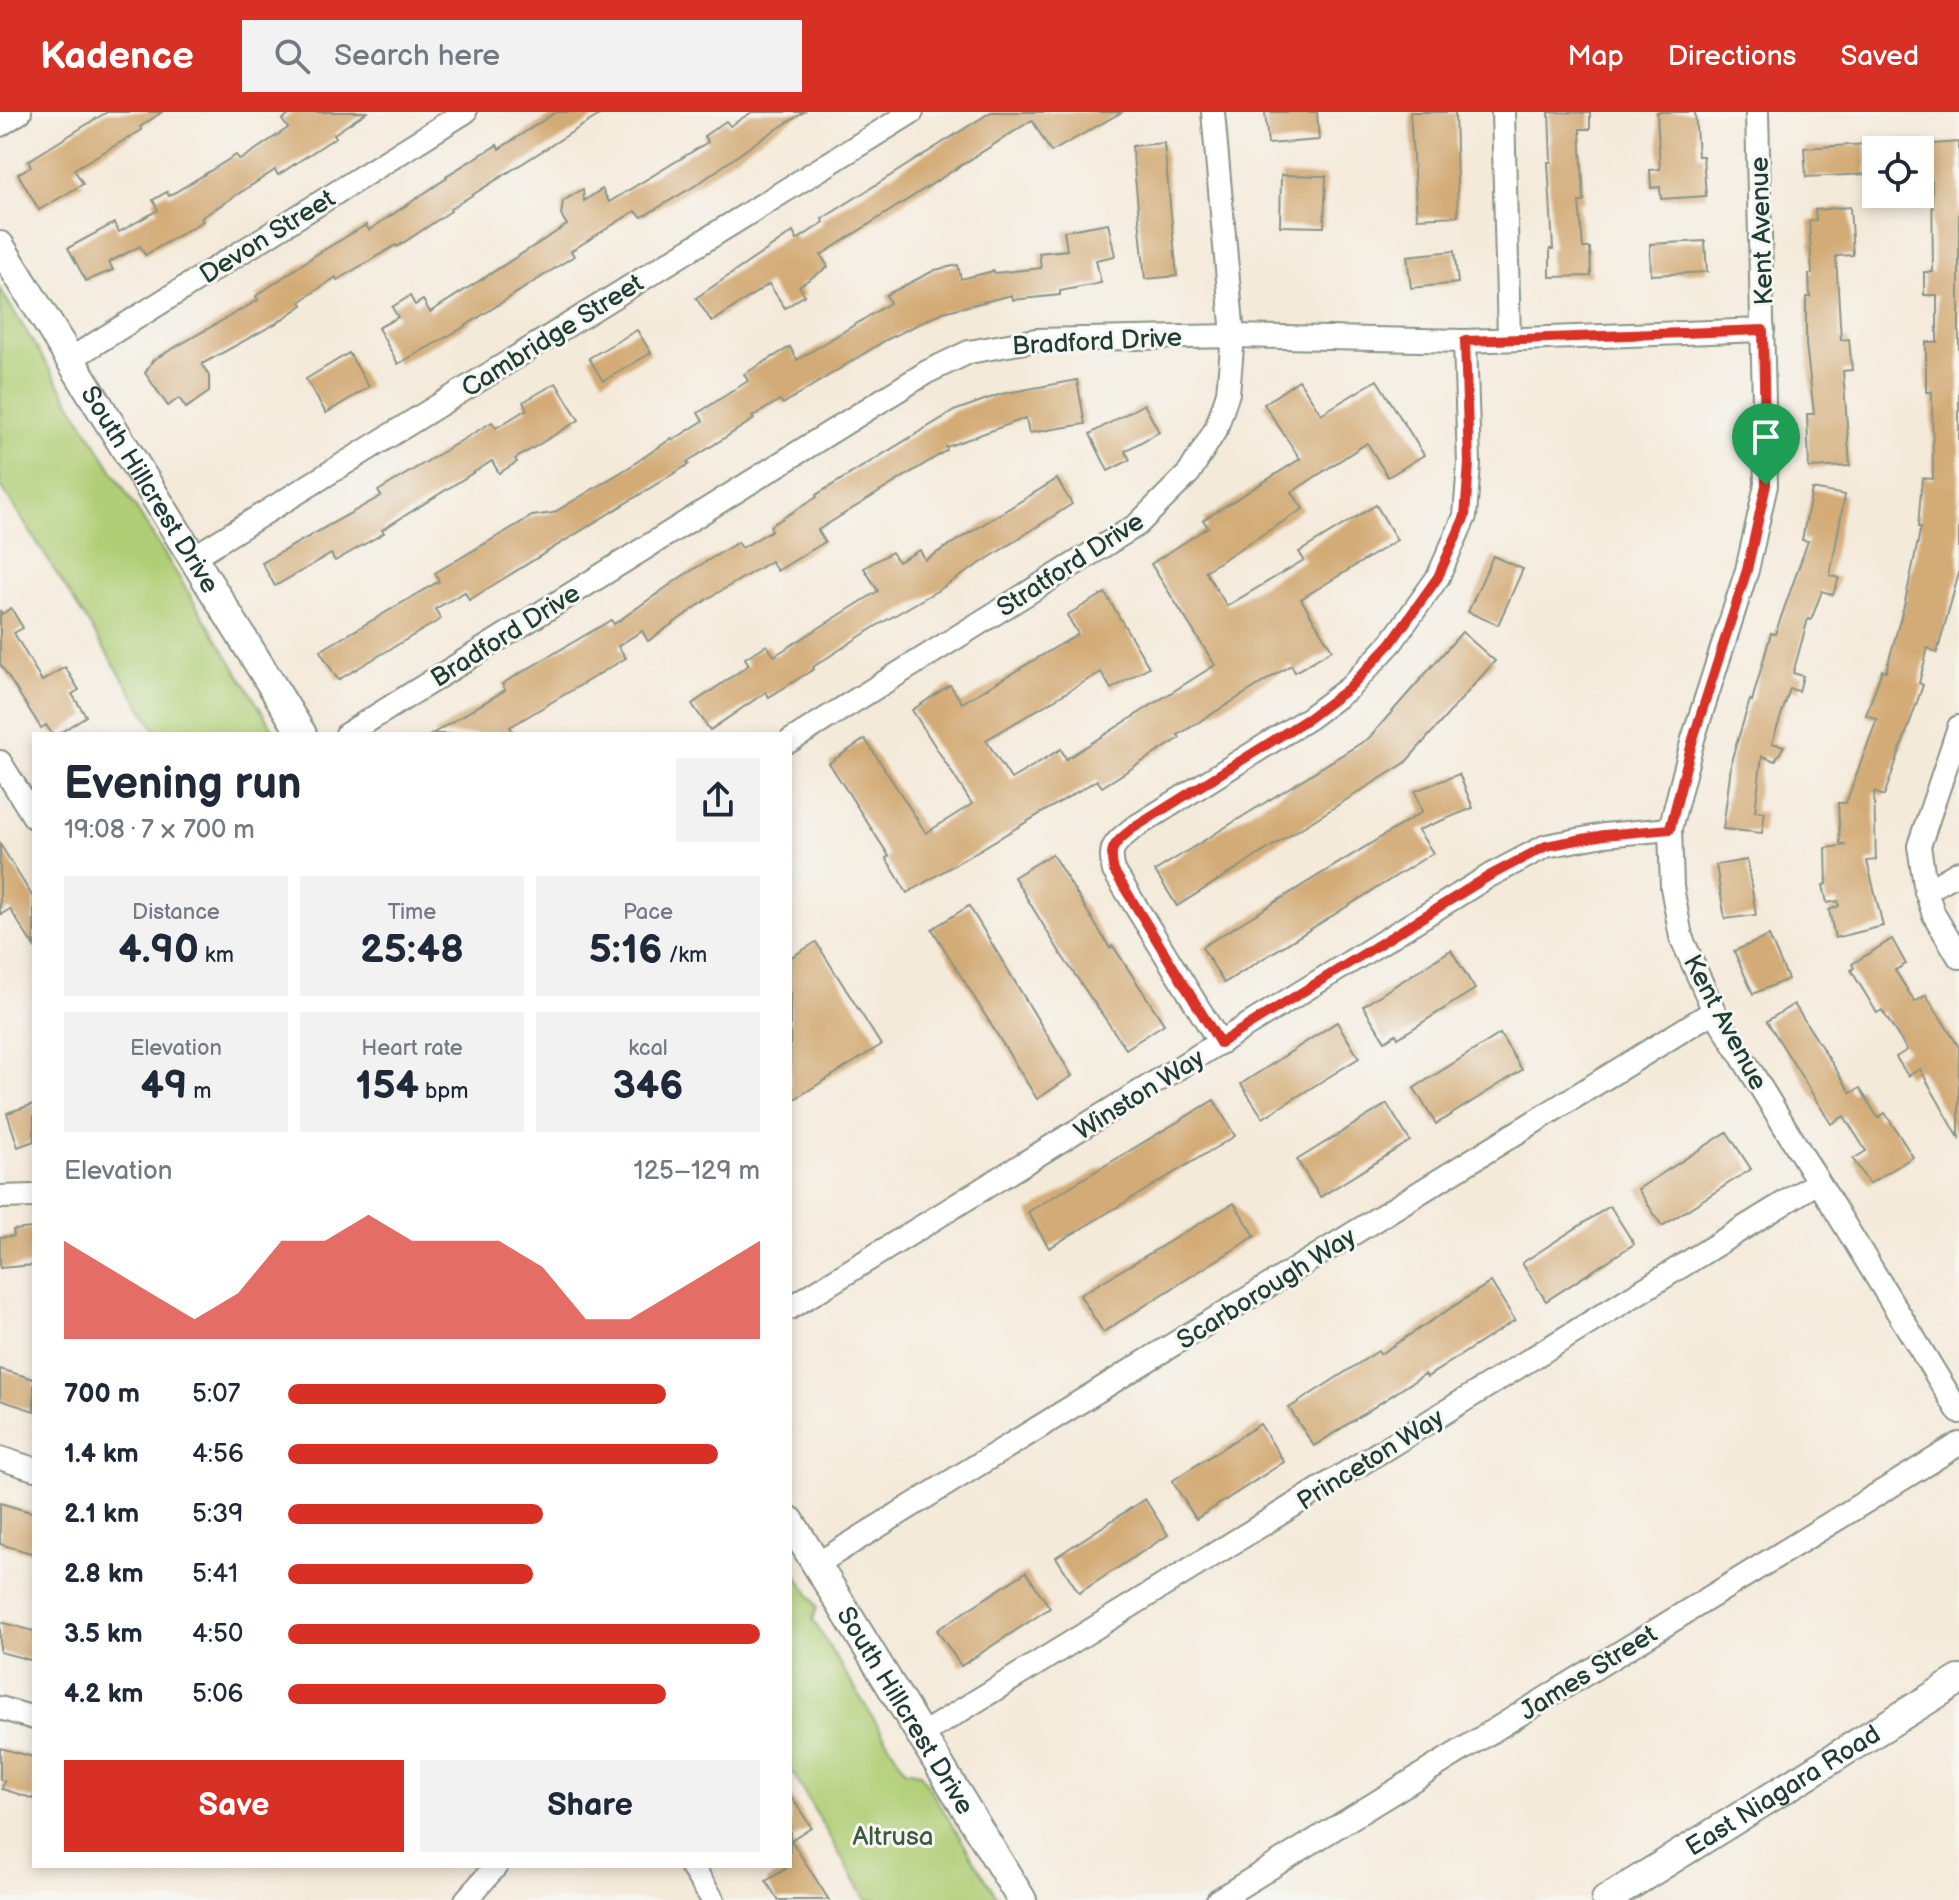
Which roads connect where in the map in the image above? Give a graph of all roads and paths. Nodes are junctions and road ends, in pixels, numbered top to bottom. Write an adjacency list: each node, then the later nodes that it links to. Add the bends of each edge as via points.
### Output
1 (20, 112): 7 (street)
2 (465, 112): 13 (street, Devon Street)
3 (912, 112): 14 (street, Cambridge Street)
4 (1213, 112): 10 (street, Stratford Drive)
5 (1503, 112): 11 (street)
6 (1757, 112): 9 (street, Kent Avenue)
7 (0, 125)
8 (0, 246): 13 (street, South Hillcrest Drive)
9 (1763, 330): 11 (street, Bradford Drive); 21 (street, Kent Avenue, via 1766,485 1747,570)
10 (1233, 336): 12 (street, Bradford Drive); 17 (street, Bradford Drive, via 1036,340 969,352 927,372); 18 (street, Stratford Drive, via 1228,393 1216,429 1189,473 1137,525)
11 (1509, 337): 12 (street, Bradford Drive)
12 (1465, 341): 26 (street, via 1465,516 1438,577 1391,643 1349,688 1132,829 1110,855 1114,871)
13 (69, 360): 14 (street, South Hillcrest Drive)
14 (192, 558): 16 (street, South Hillcrest Drive)
15 (1959, 727): 23 (street, via 1919,846)
16 (301, 732)
17 (350, 732)
18 (792, 740)
19 (0, 762): 20 (street)
20 (32, 814)
21 (1670, 829): 25 (street, Kent Avenue, via 1681,937); 26 (street, Winston Way, via 1546,846)
22 (1959, 872): 23 (street)
23 (1926, 891): 24 (street)
24 (1959, 957)
25 (1714, 1011): 27 (street, Kent Avenue); 36 (street, Scarborough Way)
26 (1220, 1043): 30 (street, Winston Way)
27 (1818, 1182): 31 (street, Kent Avenue); 40 (street, Princeton Way)
28 (32, 1196): 29 (street)
29 (0, 1197)
30 (792, 1307)
31 (1959, 1412)
32 (1959, 1444): 47 (street, James Street)
33 (0, 1458): 34 (street)
34 (32, 1468)
35 (792, 1524): 36 (street, South Hillcrest Drive)
36 (817, 1564): 40 (street, South Hillcrest Drive)
37 (1959, 1680): 43 (street, East Niagara Road)
38 (0, 1708): 39 (street)
39 (32, 1717)
40 (921, 1735): 46 (street, South Hillcrest Drive)
41 (494, 1868): 44 (street)
42 (692, 1868): 45 (street)
43 (1618, 1897)
44 (466, 1900)
45 (713, 1900)
46 (1022, 1900)
47 (1218, 1900)

